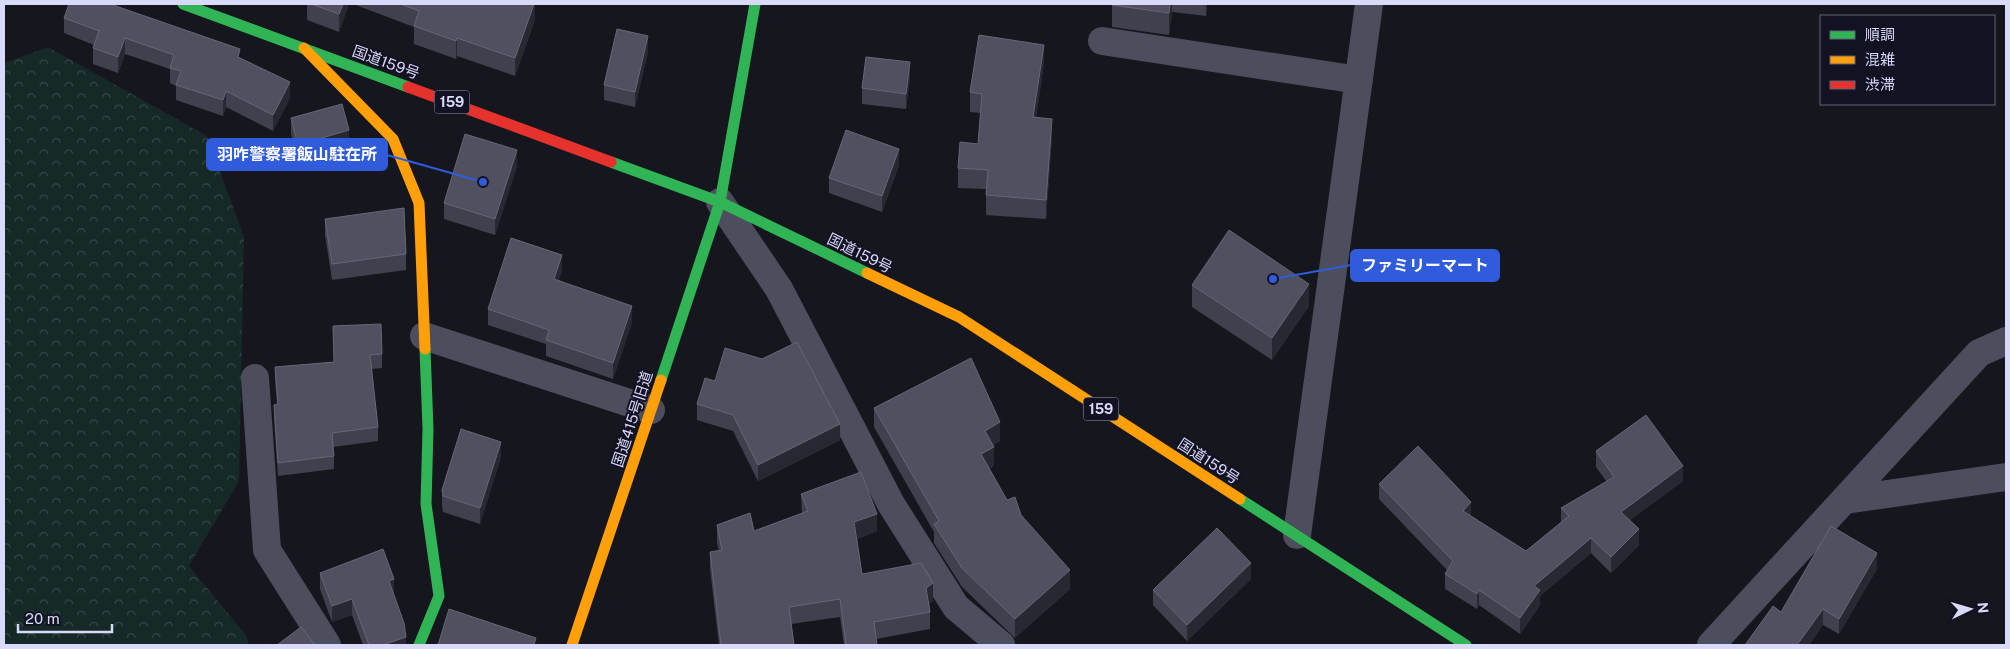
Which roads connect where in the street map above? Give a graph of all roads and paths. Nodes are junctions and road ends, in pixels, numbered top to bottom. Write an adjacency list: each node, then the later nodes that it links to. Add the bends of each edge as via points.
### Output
1 (183, 4): 5 (main road, 国道159号 / 159)
2 (755, 4): 7 (main road, 国道415号旧道)
3 (1369, 4): 6 (street)
4 (1102, 41): 6 (street)
5 (304, 48): 7 (main road, 国道159号 / 159); 9 (main road, via 393,139 419,203)
6 (1359, 80): 16 (street)
7 (720, 202): 13 (main road, 国道415号旧道); 16 (main road, 国道159号 / 159, via 959,317); 20 (street, via 779,289 891,504 956,607)
8 (2006, 325): 11 (street)
9 (424, 336): 13 (street); 18 (main road, via 428,429 426,504 439,596)
10 (2006, 342): 11 (street)
11 (1979, 353): 15 (street)
12 (255, 378): 17 (street, via 267,550)
13 (651, 410): 19 (main road, 国道415号旧道)
14 (2006, 477): 15 (street)
15 (1846, 500): 22 (street)
16 (1297, 535): 21 (main road, 国道159号 / 159)
17 (327, 645)
18 (418, 645)
19 (572, 645)
20 (1001, 645)
21 (1466, 645)
22 (1711, 645)

